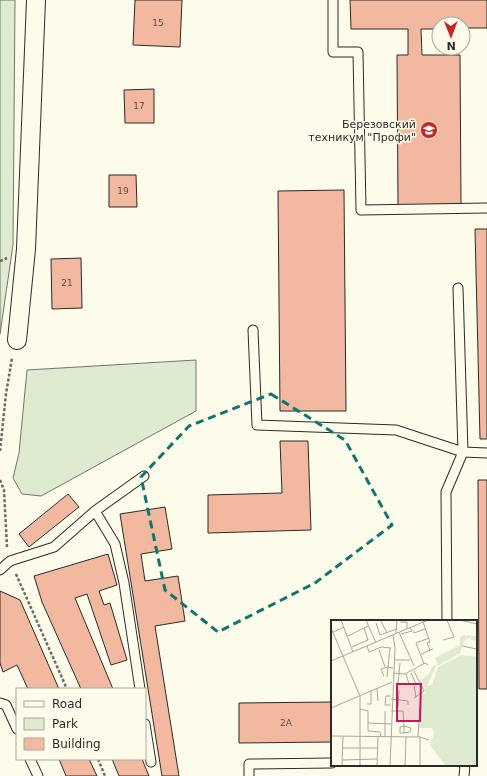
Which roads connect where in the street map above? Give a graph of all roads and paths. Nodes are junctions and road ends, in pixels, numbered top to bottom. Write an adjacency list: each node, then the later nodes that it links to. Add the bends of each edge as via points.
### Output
1 (36, 0): 6 (street, via 26,249)
2 (333, 0): 3 (lane, via 333,52 358,52 361,210)
3 (487, 208)
4 (458, 288): 8 (lane)
5 (253, 330): 8 (lane, via 257,425 396,430)
6 (17, 340): 7 (path, via 6,394)
7 (0, 451)
8 (463, 452): 9 (lane); 15 (lane, via 446,492)
9 (487, 453)
10 (144, 476): 12 (lane)
11 (0, 480): 13 (path, via 4,490 5,538)
12 (95, 511): 13 (lane, via 54,547); 17 (lane, via 115,544 124,583)
13 (10, 561): 14 (lane); 16 (path)
14 (0, 570)
15 (447, 620)
16 (67, 688)
17 (140, 688)
18 (0, 703): 19 (lane, via 6,705)
19 (16, 727)
20 (146, 730): 23 (lane)
21 (30, 760): 26 (lane)
22 (98, 760): 27 (path)
23 (151, 762)
24 (331, 763): 28 (lane, via 249,764)
25 (465, 766): 29 (lane)
26 (38, 776)
27 (105, 776)
28 (249, 776)
29 (464, 776)

